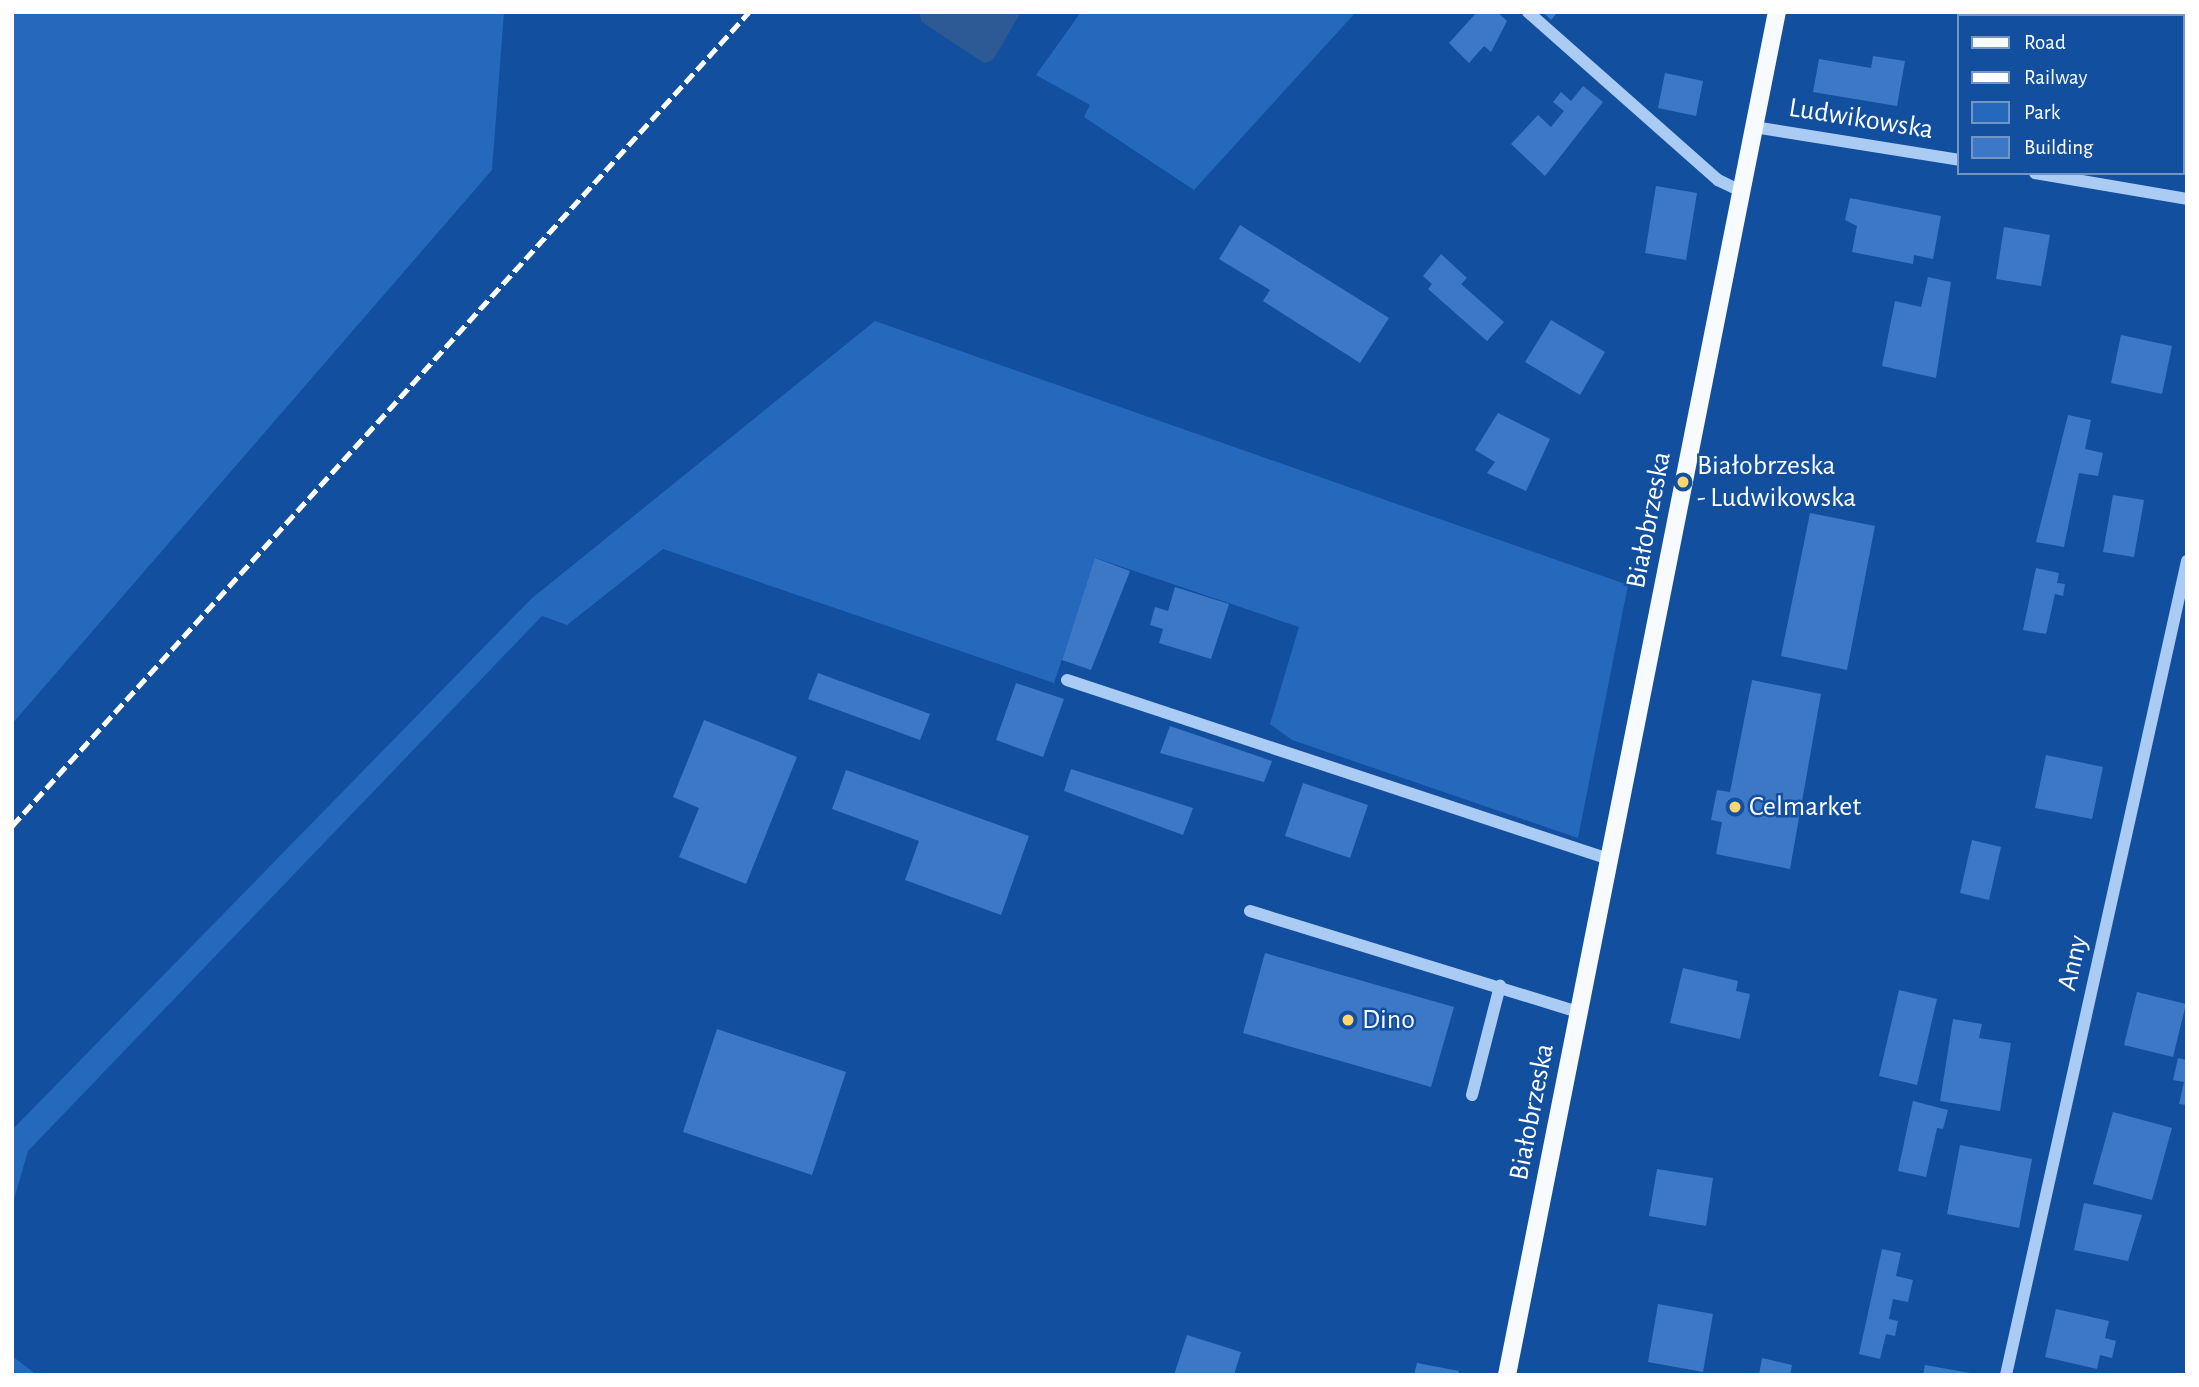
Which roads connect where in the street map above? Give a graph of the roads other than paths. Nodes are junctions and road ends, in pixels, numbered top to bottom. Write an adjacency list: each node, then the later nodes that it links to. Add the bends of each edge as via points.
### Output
1 (1528, 12): 6 (street, via 1718,180)
2 (1777, 12): 3 (main road, Białobrzeska)
3 (1754, 127): 4 (street, Ludwikowska); 6 (main road, Białobrzeska)
4 (1958, 160)
5 (2047, 175): 7 (street)
6 (1741, 191): 10 (main road, Białobrzeska)
7 (2187, 199)
8 (2187, 561): 16 (street, Anny)
9 (1068, 680): 10 (street)
10 (1609, 859): 13 (main road, Białobrzeska)
11 (1250, 911): 12 (street)
12 (1500, 986): 13 (street); 14 (street)
13 (1578, 1012): 15 (main road, Białobrzeska)
14 (1472, 1095)
15 (1507, 1375)
16 (2006, 1375)

